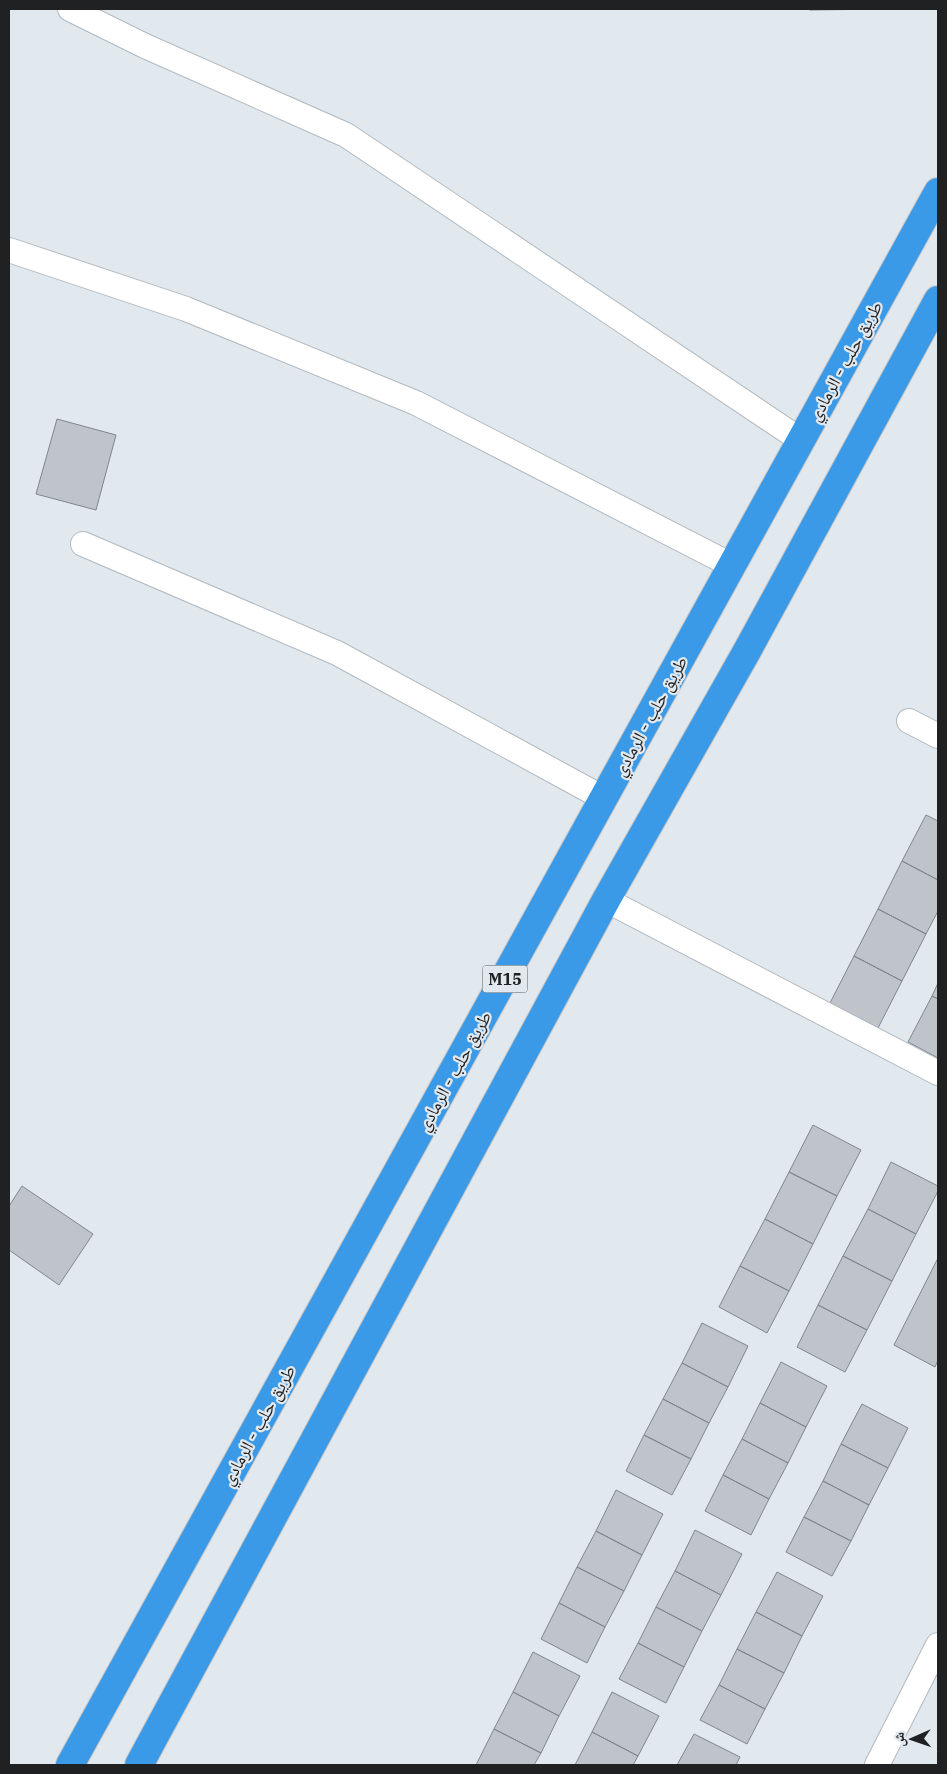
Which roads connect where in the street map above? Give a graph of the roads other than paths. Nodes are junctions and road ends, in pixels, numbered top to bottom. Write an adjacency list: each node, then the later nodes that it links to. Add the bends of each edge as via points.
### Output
1 (70, 9): 5 (street, via 145,46 346,135)
2 (938, 192): 5 (highway, طريق حلب - الرمادي / M15)
3 (9, 250): 7 (street, via 186,309 416,404)
4 (938, 300): 11 (highway, M15, via 748,651)
5 (802, 441): 7 (highway, طريق حلب - الرمادي / M15)
6 (84, 544): 10 (street, via 337,653)
7 (733, 566): 10 (highway, طريق حلب - الرمادي / M15)
8 (909, 721): 9 (street)
9 (938, 736)
10 (605, 799): 14 (highway, طريق حلب - الرمادي / M15)
11 (606, 900): 12 (street); 15 (highway, M15)
12 (938, 1073)
13 (938, 1645): 16 (street)
14 (70, 1765)
15 (139, 1765)
16 (877, 1765)

